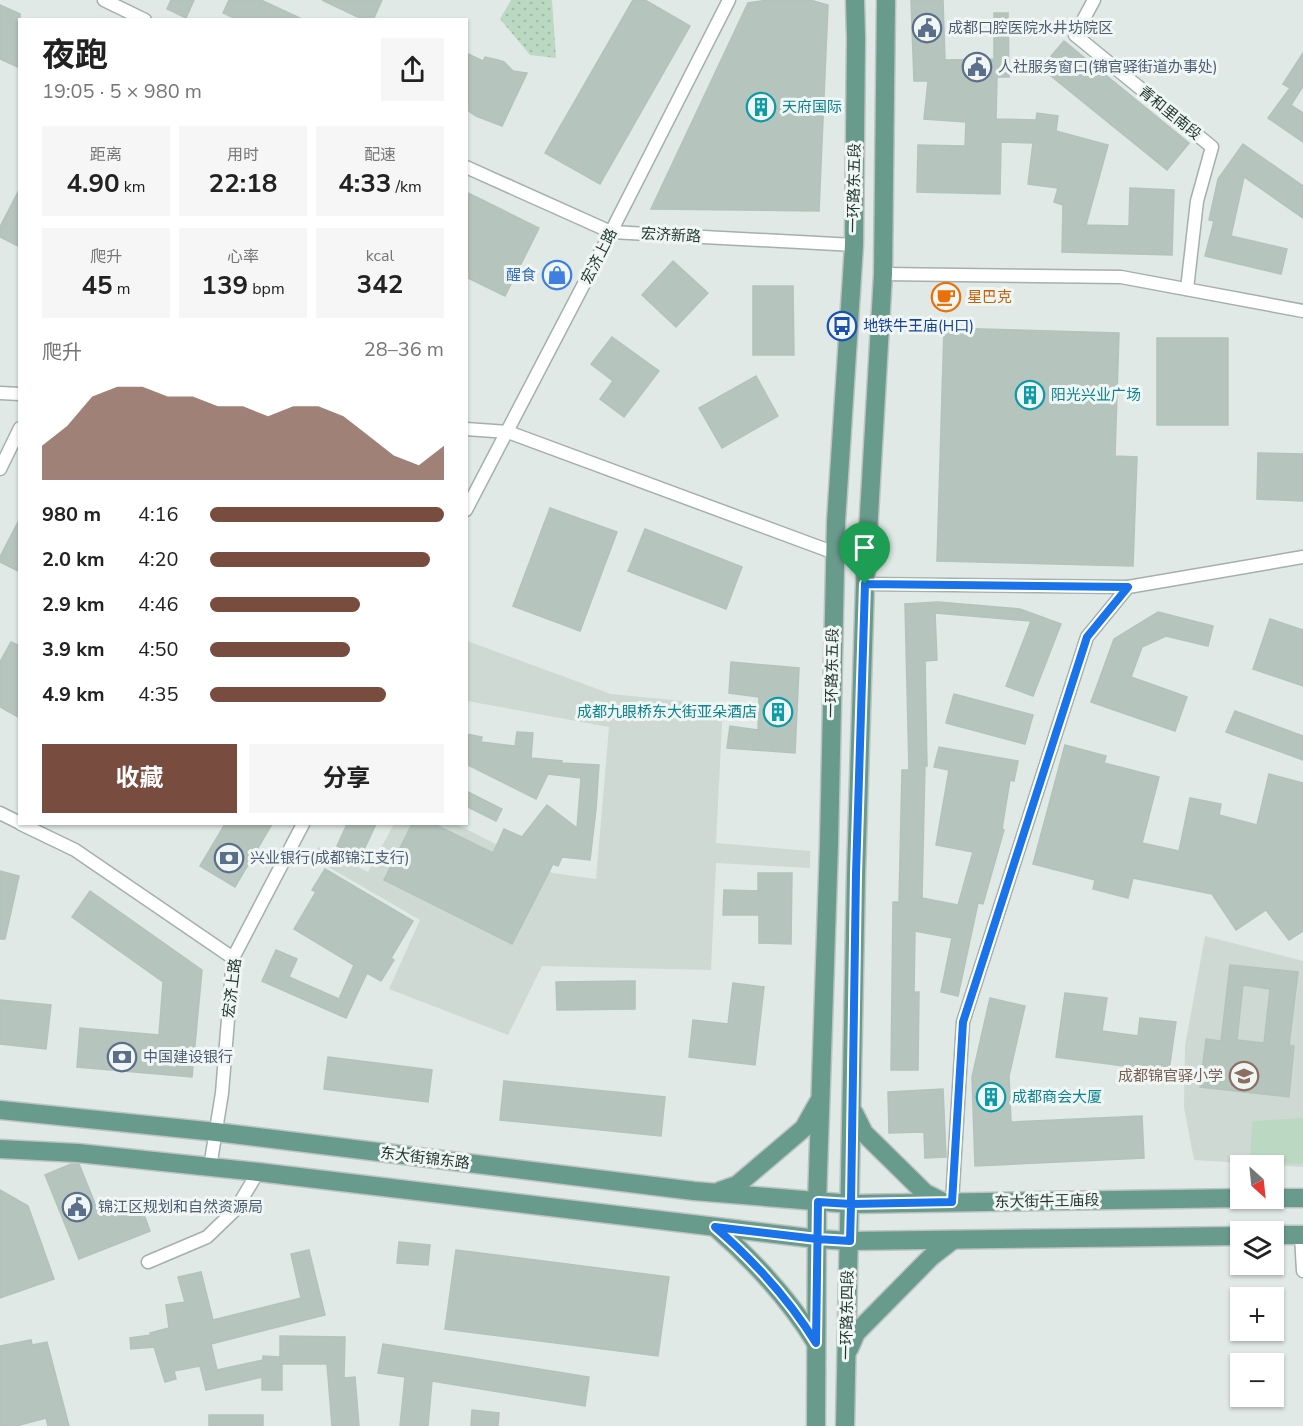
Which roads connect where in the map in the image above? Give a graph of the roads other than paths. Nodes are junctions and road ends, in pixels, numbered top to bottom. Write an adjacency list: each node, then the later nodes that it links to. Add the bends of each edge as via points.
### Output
1 (104, 0): 6 (street)
2 (729, 0): 8 (street, 宏济上路)
3 (855, 0): 9 (main road, 一环路东五段)
4 (886, 0): 10 (main road, 一环路东五段)
5 (1094, 0): 11 (street, 青和里南段, via 1076,35 1212,147 1197,201)
6 (141, 18)
7 (468, 168): 8 (street, 宏济新路)
8 (611, 232): 9 (street, 宏济新路); 17 (street, 宏济上路)
9 (854, 245): 20 (main road, 一环路东五段)
10 (883, 274): 11 (street, via 1121,277); 22 (main road, 一环路东五段)
11 (1187, 289): 12 (street)
12 (1303, 311)
13 (0, 393): 14 (street)
14 (18, 394)
15 (468, 429): 17 (street)
16 (18, 432): 18 (street)
17 (508, 432): 19 (street, 宏济上路); 20 (street)
18 (0, 469)
19 (468, 506)
20 (835, 553): 29 (main road, 一环路东五段)
21 (1303, 557): 23 (street)
22 (865, 584): 23 (street); 31 (main road, 一环路东五段)
23 (1128, 587): 41 (street, via 1087,637 963,1022)
24 (0, 813): 25 (street)
25 (18, 822)
26 (24, 825): 28 (street, via 75,850)
27 (302, 825): 28 (street, 宏济上路)
28 (233, 958): 32 (street, 宏济上路)
29 (820, 1099): 36 (main road, via 804,1128 737,1185); 40 (main road, 一环路东五段)
30 (0, 1110): 32 (main road, 东大街锦东路)
31 (852, 1110): 41 (main road, via 864,1133 925,1193); 42 (main road, 一环路东五段)
32 (216, 1132): 34 (street, 宏济上路); 36 (main road, 东大街锦东路)
33 (0, 1149): 34 (main road)
34 (210, 1167): 35 (main road)
35 (258, 1172): 43 (main road); 50 (street, via 236,1209 207,1237)
36 (716, 1192): 40 (main road, 东大街锦东路)
37 (1230, 1198): 41 (main road, 东大街牛王庙段)
38 (1284, 1198): 39 (main road)
39 (1300, 1198)
40 (818, 1202): 42 (main road, 东大街锦东路); 47 (main road, 一环路东五段)
41 (948, 1202): 42 (main road, 东大街牛王庙段)
42 (851, 1204): 49 (main road, 一环路东四段)
43 (715, 1227): 47 (main road); 52 (main road, via 746,1254 801,1319)
44 (1284, 1235): 45 (main road)
45 (1302, 1235): 51 (street)
46 (1230, 1236): 48 (main road)
47 (817, 1239): 49 (main road); 52 (main road, 一环路东四段)
48 (953, 1240): 49 (main road); 53 (main road, via 856,1333)
49 (850, 1241): 53 (main road, 一环路东四段)
50 (148, 1262)
51 (1303, 1272)
52 (816, 1343): 54 (main road, 一环路东四段)
53 (846, 1353): 55 (main road, 一环路东四段)
54 (816, 1426)
55 (845, 1426)

